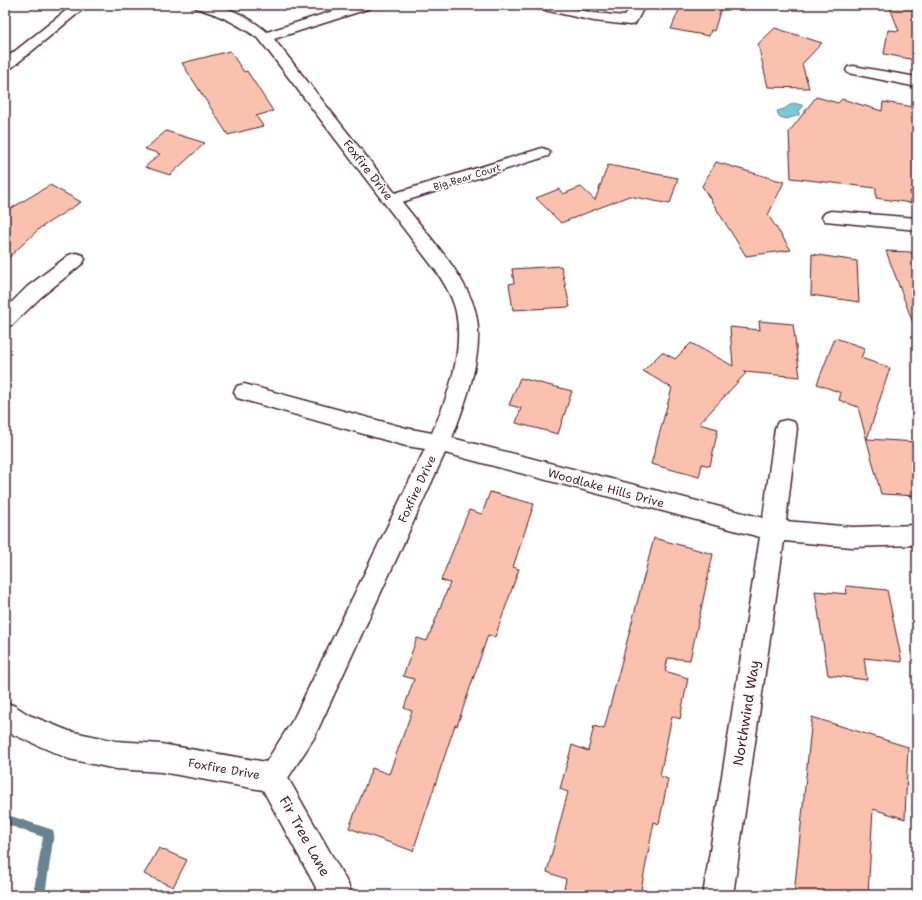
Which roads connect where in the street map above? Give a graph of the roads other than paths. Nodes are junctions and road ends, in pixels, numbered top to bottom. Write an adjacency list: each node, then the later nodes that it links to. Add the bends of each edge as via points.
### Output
1 (81, 5): 7 (street)
2 (201, 5): 6 (street, Foxfire Drive, via 236,17)
3 (366, 5): 6 (street)
4 (540, 5): 5 (street, via 594,17 630,21)
5 (638, 5)
6 (265, 37): 11 (street, Foxfire Drive)
7 (5, 66)
8 (853, 70): 9 (street)
9 (917, 82)
10 (542, 153): 11 (street, Big Bear Court)
11 (391, 200): 18 (street, Foxfire Drive, via 454,284 466,310 468,341 465,371)
12 (831, 217): 13 (street)
13 (917, 224)
14 (76, 259): 15 (street, via 34,292)
15 (5, 320)
16 (244, 392): 18 (street, Woodlake Hills Drive, via 406,437)
17 (786, 428): 19 (street)
18 (439, 443): 19 (street, Woodlake Hills Drive, via 707,516); 22 (street, Foxfire Drive, via 304,728)
19 (774, 530): 20 (street, Woodlake Hills Drive, via 854,537); 24 (street, Northwind Way)
20 (917, 534)
21 (5, 715): 22 (street, Foxfire Drive, via 20,725 68,745 116,755 161,758)
22 (272, 777): 23 (street, Fir Tree Lane)
23 (337, 895)
24 (718, 895)

